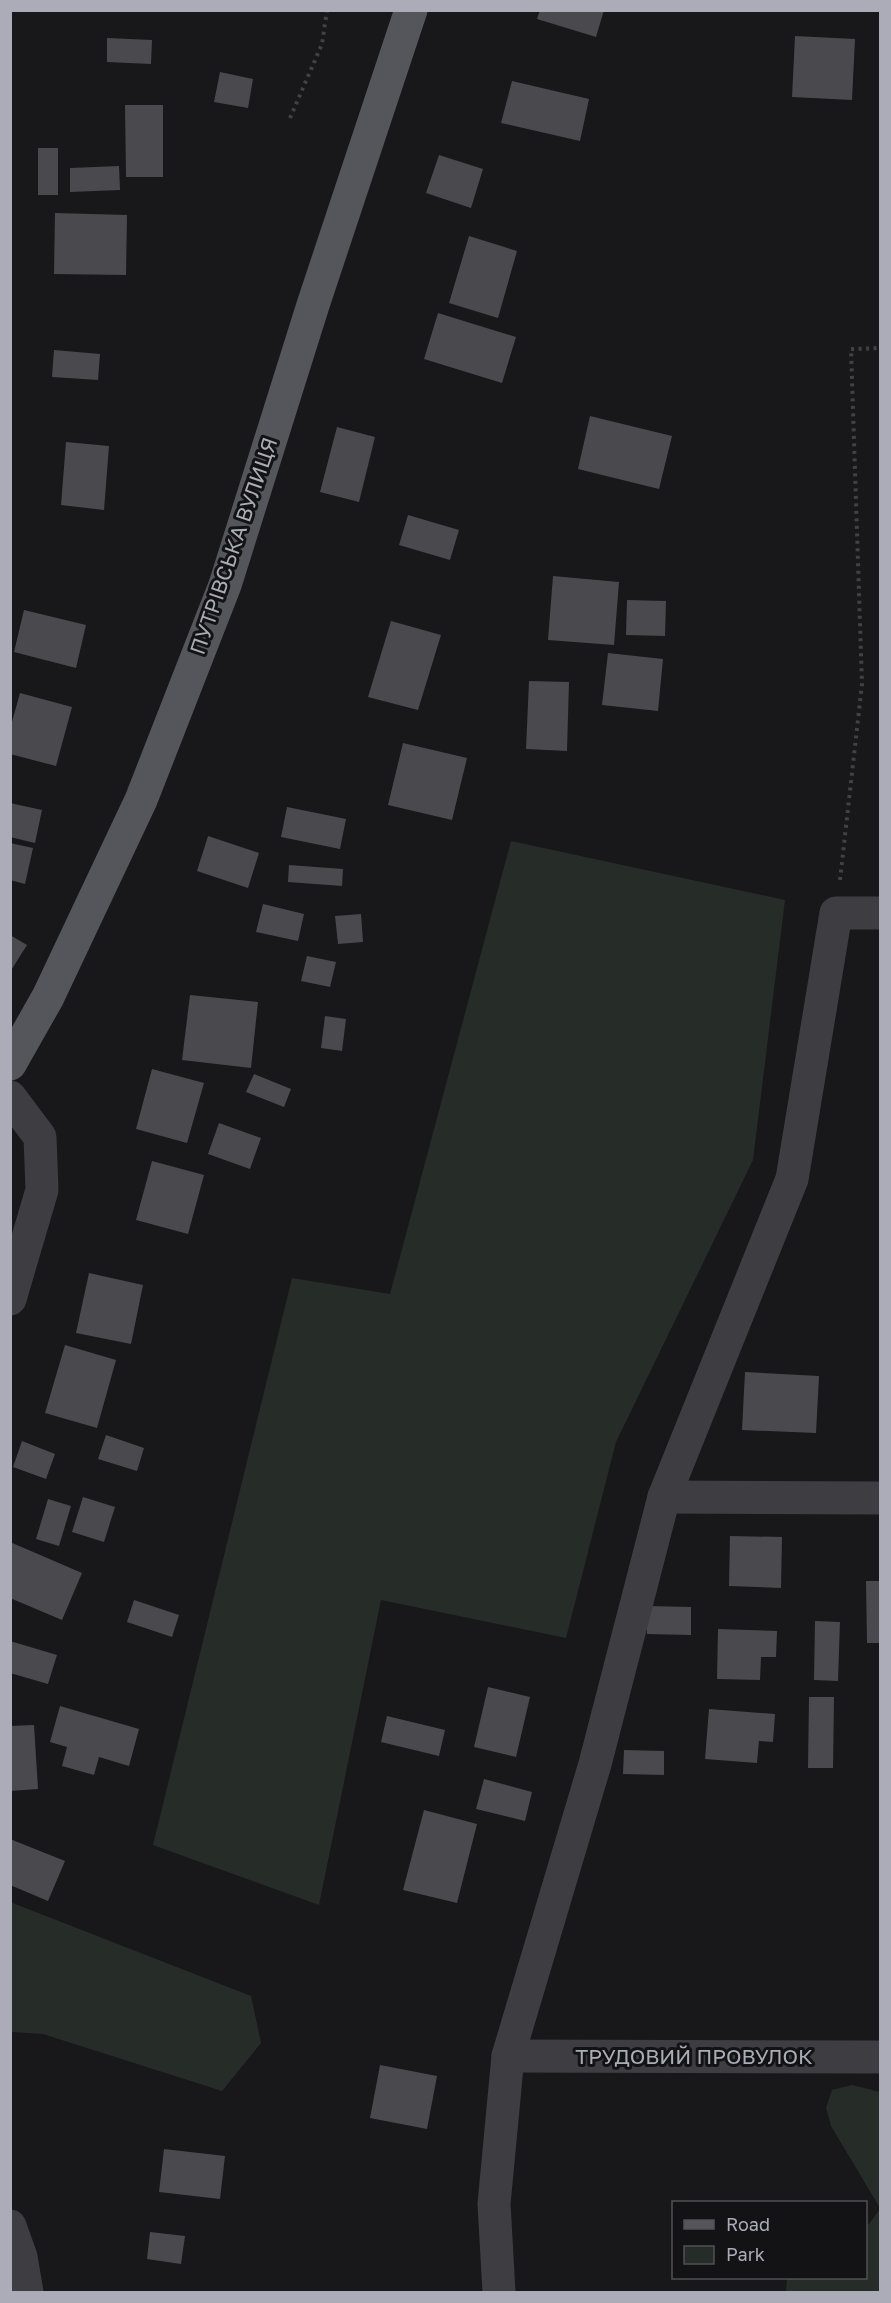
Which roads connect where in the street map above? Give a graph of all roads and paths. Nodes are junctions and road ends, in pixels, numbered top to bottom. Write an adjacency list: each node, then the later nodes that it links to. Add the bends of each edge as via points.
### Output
1 (327, 10): 3 (path, via 322,44)
2 (411, 10): 7 (main road, ПУТРІВСЬКА ВУЛИЦЯ, via 225,585 141,800 48,997)
3 (290, 118)
4 (880, 348): 5 (path, via 851,349 861,684)
5 (836, 913): 6 (street); 10 (street, via 792,1179)
6 (880, 914)
7 (10, 1064)
8 (10, 1096): 9 (street, via 40,1137 42,1191)
9 (10, 1299)
10 (664, 1497): 11 (street); 12 (street, via 596,1764)
11 (880, 1498)
12 (508, 2056): 13 (street, ТРУДОВИЙ ПРОВУЛОК); 16 (street, via 494,2204)
13 (880, 2057)
14 (10, 2226): 15 (street)
15 (27, 2292)
16 (499, 2292)

